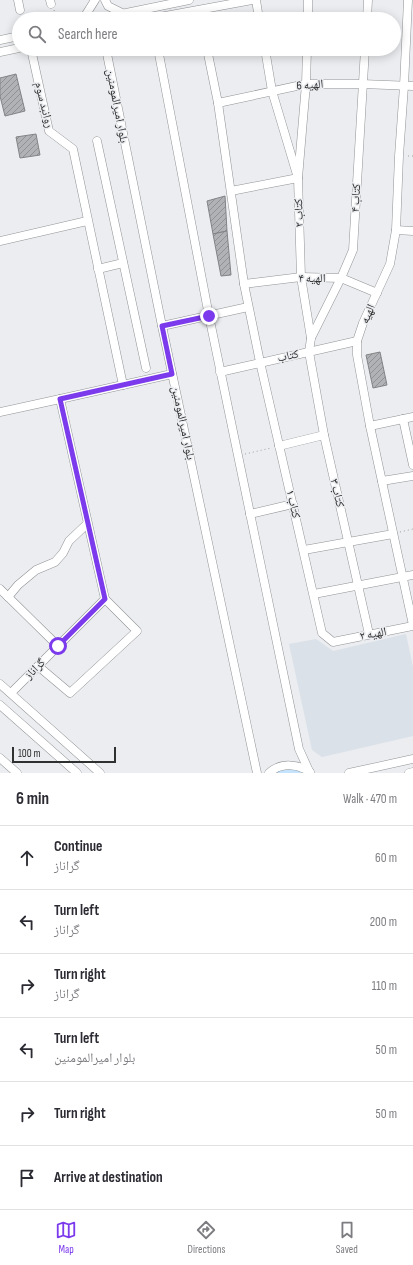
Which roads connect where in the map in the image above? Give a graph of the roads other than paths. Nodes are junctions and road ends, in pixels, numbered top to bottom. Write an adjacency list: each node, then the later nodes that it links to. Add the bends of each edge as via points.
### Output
1 (18, 0): 10 (street)
2 (95, 0): 12 (street)
3 (105, 0): 13 (street, via 108,6)
4 (189, 0): 14 (street)
5 (252, 0): 11 (street)
6 (256, 0): 16 (street)
7 (308, 0): 17 (street)
8 (368, 0): 18 (street)
9 (408, 0): 32 (street, الهیه)
10 (20, 10)
11 (200, 10): 15 (street)
12 (88, 12)
13 (117, 12)
14 (140, 12)
15 (189, 12)
16 (258, 12)
17 (308, 12)
18 (367, 12)
19 (12, 37): 20 (street)
20 (0, 40)
21 (12, 49): 22 (street)
22 (0, 52)
23 (33, 56): 38 (street, روانبد سوم, via 49,132 73,149)
24 (107, 56): 50 (street, بلوار امیرالمومنین)
25 (159, 56): 49 (street)
26 (209, 56): 34 (street, کتاب ۱)
27 (266, 56): 33 (street, کتاب ۲)
28 (307, 56): 30 (street)
29 (364, 56): 31 (street, کتاب ۴)
30 (306, 84): 31 (street, الهیه 6); 33 (street, الهیه 6); 36 (street)
31 (362, 84): 32 (street, الهیه 6); 45 (street, کتاب ۴, via 353,250)
32 (409, 86): 39 (street, الهیه, via 399,156)
33 (272, 91): 34 (street, الهیه 6); 36 (street, کتاب ۲)
34 (218, 104): 37 (street, کتاب ۱)
35 (97, 141): 42 (street)
36 (298, 178): 37 (street); 44 (street, کتاب ۲)
37 (231, 191): 46 (street, کتاب ۱)
38 (87, 222): 41 (street); 43 (street, روانبد سوم)
39 (396, 230): 40 (street); 47 (street, الهیه, via 390,264)
40 (413, 231)
41 (0, 241)
42 (123, 263): 43 (street); 55 (street)
43 (98, 268): 58 (street, روانبد سوم)
44 (301, 277): 45 (street, الهیه ۴); 46 (street, الهیه ۴); 51 (street, کتاب ۲)
45 (341, 278): 47 (street, الهیه ۴); 51 (street, کتاب ۴)
46 (244, 284): 48 (street, کتاب ۱)
47 (377, 293): 52 (street, الهیه)
48 (248, 307): 49 (street); 54 (street, کتاب ۱)
49 (209, 316): 50 (street); 56 (street)
50 (162, 326): 57 (street, بلوار امیرالمومنین)
51 (311, 338): 53 (street, کتاب ۳)
52 (357, 341): 53 (street, کتاب); 63 (street, الهیه, via 357,355)
53 (309, 352): 54 (street, کتاب); 64 (street, کتاب ۳)
54 (260, 362): 56 (street, کتاب); 65 (street, کتاب ۱)
55 (146, 368)
56 (220, 372): 70 (street)
57 (172, 374): 58 (street); 97 (street, بلوار امیرالمومنین)
58 (123, 385): 59 (street)
59 (60, 399): 60 (street); 71 (street)
60 (0, 412)
61 (413, 417): 62 (street)
62 (403, 419): 63 (street); 66 (street)
63 (370, 426): 68 (street, الهیه)
64 (324, 435): 65 (street); 73 (street, کتاب ۳)
65 (279, 446): 69 (street, کتاب ۱)
66 (413, 465)
67 (413, 476): 68 (street)
68 (382, 481): 72 (street, الهیه)
69 (293, 504): 70 (street); 74 (street, کتاب ۱)
70 (250, 514): 92 (street, via 299,749)
71 (88, 524): 80 (street, via 69,540 63,553 54,562 36,570); 81 (street)
72 (393, 534): 73 (street); 76 (street, الهیه)
73 (348, 543): 74 (street); 77 (street, کتاب ۳)
74 (304, 550): 79 (street, کتاب ۱)
75 (413, 575): 76 (street)
76 (403, 577): 77 (street); 82 (street, الهیه)
77 (358, 585): 79 (street); 83 (street, کتاب ۳)
78 (0, 589): 80 (street)
79 (314, 594): 84 (street, کتاب ۱, via 322,633)
80 (8, 597): 85 (street)
81 (105, 599): 85 (street, گراناز); 86 (street, via 137,631 70,693)
82 (413, 625): 83 (street, الهیه ۲)
83 (368, 634): 84 (street, الهیه ۲)
84 (333, 642)
85 (58, 646): 86 (street, گراناز)
86 (38, 666): 88 (street, گراناز)
87 (0, 684): 88 (street)
88 (11, 694): 96 (street)
89 (0, 705): 95 (street)
90 (0, 758): 94 (street)
91 (413, 759): 99 (street)
92 (310, 772): 98 (street, via 291,765 281,766)
93 (413, 772): 100 (street)
94 (17, 773)
95 (77, 773)
96 (100, 773)
97 (257, 773)
98 (269, 773)
99 (349, 773)
100 (409, 773)

